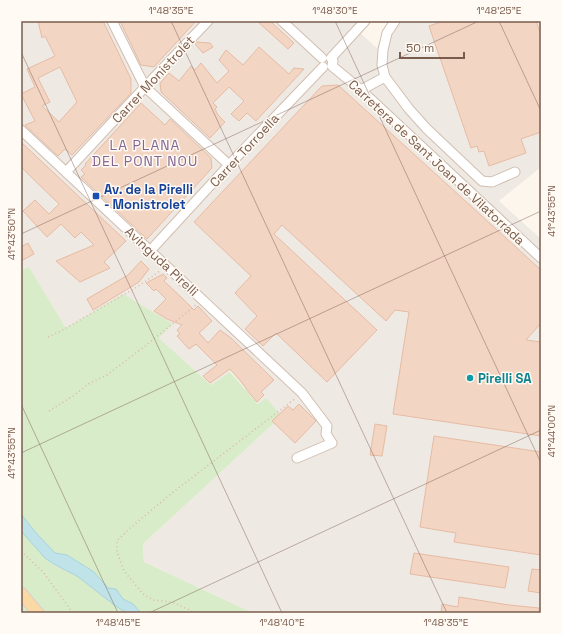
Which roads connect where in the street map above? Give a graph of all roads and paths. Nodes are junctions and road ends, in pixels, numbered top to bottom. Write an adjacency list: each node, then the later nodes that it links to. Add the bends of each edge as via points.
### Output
1 (112, 21): 8 (street)
2 (208, 21): 8 (street, Carrer Monistrolet)
3 (282, 21): 6 (street, Carretera de Sant Joan de Vilatorrada)
4 (365, 21): 6 (street, Carrer Torroella)
5 (395, 21): 7 (street, via 386,33 382,65)
6 (327, 62): 9 (street, Carretera de Sant Joan de Vilatorrada); 11 (street, Carrer Torroella)
7 (385, 77): 9 (street); 13 (street, via 427,129 482,181 492,182)
8 (145, 87): 11 (street); 12 (street, Carrer Monistrolet)
9 (361, 90): 15 (street, Carretera de Sant Joan de Vilatorrada)
10 (21, 130): 12 (street, Avinguda Pirelli)
11 (229, 165): 14 (street, Carrer Torroella)
12 (66, 172): 14 (street, Avinguda Pirelli)
13 (515, 172)
14 (150, 251): 16 (street, Avinguda Pirelli)
15 (541, 258)
16 (167, 266): 17 (street, Avinguda Pirelli); 18 (path, via 137,287)
17 (203, 300): 19 (street, Avinguda Pirelli); 20 (path, via 107,375 90,383)
18 (48, 337)
19 (302, 393): 21 (street, Avinguda Pirelli, via 327,426 326,434 332,443); 26 (path, via 172,493 117,541 117,552 124,571 143,594 153,600 172,602)
20 (49, 411)
21 (297, 458)
22 (21, 551): 25 (path, via 43,572)
23 (21, 593): 24 (main road)
24 (38, 613)
25 (73, 613)
26 (196, 613)

